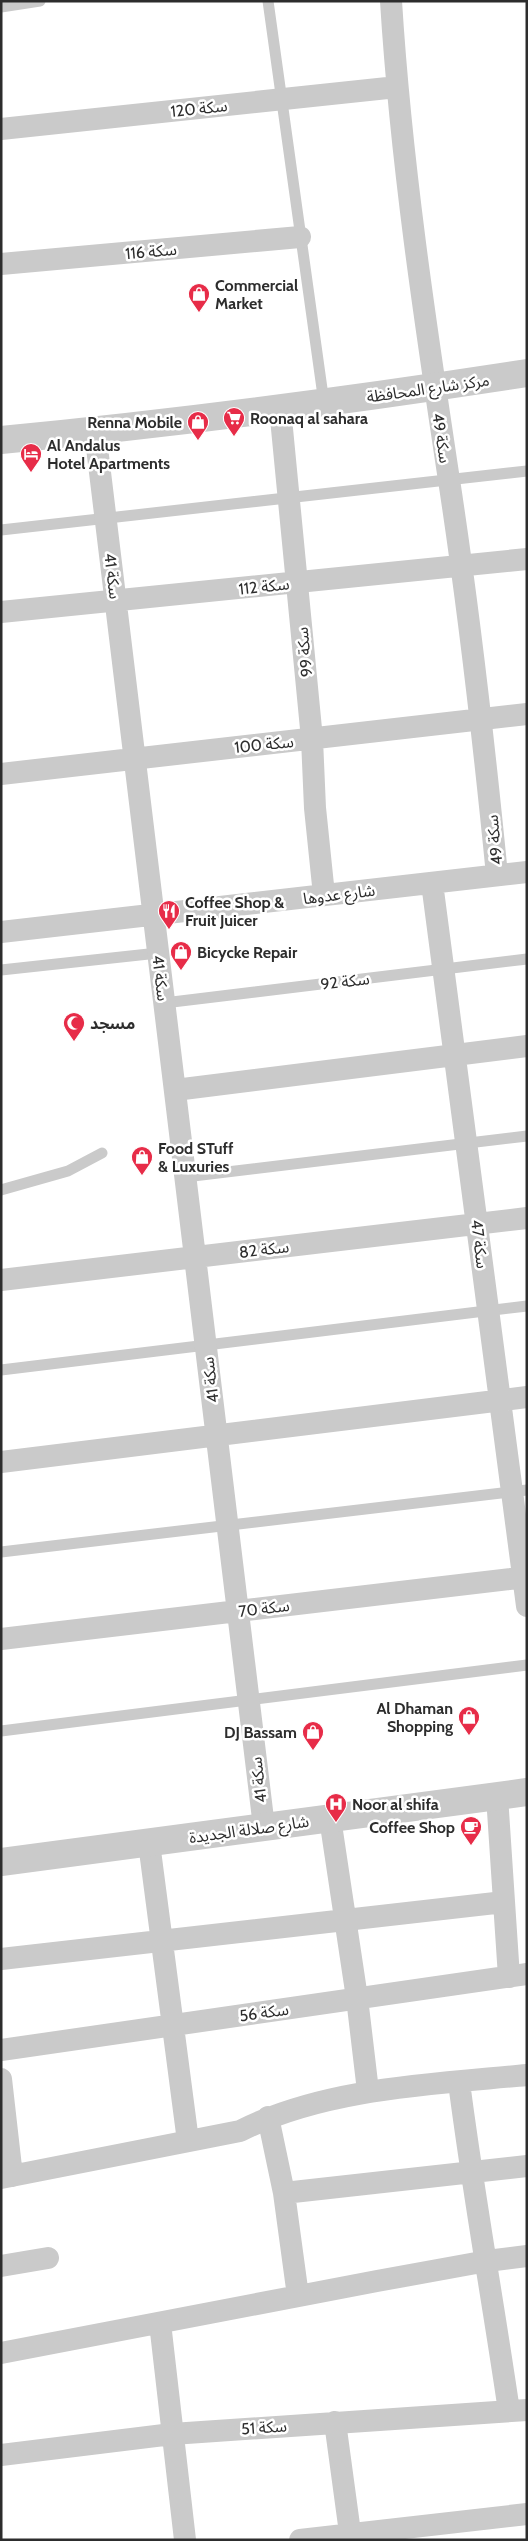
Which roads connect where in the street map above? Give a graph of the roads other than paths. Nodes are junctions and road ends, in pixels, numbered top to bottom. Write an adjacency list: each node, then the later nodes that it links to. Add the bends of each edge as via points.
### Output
1 (40, 1): 4 (lane)
2 (268, 1): 6 (lane)
3 (391, 1): 5 (street, سكة 49)
4 (1, 7)
5 (397, 87): 6 (street, سكة 120); 11 (street, سكة 49)
6 (283, 99): 7 (street, سكة 120); 8 (lane)
7 (1, 129)
8 (300, 237): 9 (street, سكة 116); 12 (lane)
9 (1, 264)
10 (527, 373): 11 (street, مركز شارع المحافظة)
11 (434, 387): 12 (street, مركز شارع المحافظة); 17 (street, سكة 49)
12 (324, 403): 13 (street, مركز شارع المحافظة)
13 (280, 408): 14 (street, مركز شارع المحافظة); 18 (street, سكة 99)
14 (95, 431): 15 (street, مركز شارع المحافظة); 19 (street, سكة 41)
15 (1, 440)
16 (527, 471): 17 (lane)
17 (449, 480): 18 (lane); 22 (street, سكة 49)
18 (289, 498): 19 (lane); 23 (street, سكة 99)
19 (105, 518): 20 (lane); 24 (street, سكة 41)
20 (1, 530)
21 (527, 559): 22 (street, سكة 112)
22 (461, 566): 23 (street, سكة 112); 27 (street, سكة 49)
23 (297, 582): 24 (street, سكة 112); 28 (street, سكة 99)
24 (116, 601): 25 (street, سكة 112); 29 (street, سكة 41)
25 (1, 612)
26 (527, 714): 27 (street, سكة 100)
27 (482, 719): 28 (street, سكة 100); 32 (street, سكة 49)
28 (312, 739): 29 (street, سكة 100); 34 (street, سكة 99)
29 (136, 759): 30 (street, سكة 100); 35 (street, سكة 41)
30 (1, 774)
31 (527, 872): 32 (street, شارع عدوها)
32 (497, 875): 33 (street, شارع عدوها)
33 (432, 883): 34 (street, شارع عدوها); 39 (street, سكة 47)
34 (324, 895): 35 (street, شارع عدوها)
35 (153, 915): 36 (street, شارع عدوها); 37 (street, سكة 41)
36 (1, 932)
37 (158, 953): 40 (lane); 41 (street, سكة 41)
38 (527, 959): 39 (lane, سكة 92)
39 (444, 969): 41 (lane, سكة 92); 43 (street, سكة 47)
40 (1, 970)
41 (164, 1003): 44 (street, سكة 41)
42 (527, 1046): 43 (street)
43 (455, 1055): 44 (street); 46 (street, سكة 47)
44 (175, 1090): 48 (street, سكة 41)
45 (527, 1136): 46 (lane)
46 (466, 1143): 48 (lane); 51 (street, سكة 47)
47 (102, 1153): 49 (lane, via 68,1171)
48 (185, 1177): 52 (street, سكة 41)
49 (1, 1190)
50 (527, 1218): 51 (street, سكة 82)
51 (477, 1224): 52 (street, سكة 82); 55 (street, سكة 47)
52 (195, 1257): 53 (street, سكة 82); 56 (street, سكة 41)
53 (2, 1276)
54 (527, 1306): 55 (lane)
55 (488, 1310): 56 (lane); 59 (street, سكة 47)
56 (206, 1345): 57 (lane); 60 (street, سكة 41)
57 (1, 1370)
58 (527, 1397): 59 (street)
59 (500, 1400): 60 (street); 62 (street, سكة 47)
60 (216, 1436): 61 (street); 63 (street, سكة 41)
61 (1, 1462)
62 (519, 1491): 63 (lane); 65 (street, سكة 47)
63 (227, 1524): 64 (lane); 67 (street, سكة 41)
64 (1, 1552)
65 (525, 1578): 66 (street, سكة 47); 67 (street, سكة 70)
66 (527, 1606)
67 (238, 1611): 68 (street, سكة 70); 70 (street, سكة 41)
68 (1, 1639)
69 (527, 1665): 70 (lane)
70 (249, 1700): 71 (lane); 75 (street, سكة 41)
71 (1, 1731)
72 (527, 1792): 73 (street, شارع صلالة الجديدة)
73 (497, 1796): 74 (street, شارع صلالة الجديدة); 78 (street)
74 (330, 1818): 75 (street, شارع صلالة الجديدة); 79 (street)
75 (264, 1827): 76 (street, شارع صلالة الجديدة)
76 (150, 1842): 77 (street, شارع صلالة الجديدة); 80 (street)
77 (1, 1862)
78 (504, 1902): 79 (street); 82 (street)
79 (346, 1920): 80 (street); 83 (street)
80 (163, 1941): 81 (street); 84 (street)
81 (1, 1959)
82 (518, 1975): 83 (street, سكة 56)
83 (357, 1998): 84 (street, سكة 56); 89 (street)
84 (174, 2025): 85 (street, سكة 56); 91 (street)
85 (1, 2050)
86 (527, 2075): 88 (street)
87 (1, 2079): 94 (street)
88 (460, 2082): 89 (street); 93 (street)
89 (368, 2091): 90 (street)
90 (268, 2117): 91 (street, via 240,2132); 95 (street)
91 (188, 2141): 94 (street)
92 (527, 2166): 93 (street)
93 (470, 2172): 95 (street); 98 (street)
94 (7, 2177)
95 (284, 2193): 100 (street)
96 (527, 2256): 98 (street)
97 (48, 2258): 99 (street)
98 (487, 2261): 100 (street); 103 (street)
99 (1, 2266)
100 (298, 2296): 101 (street)
101 (160, 2323): 102 (street); 105 (street)
102 (1, 2353)
103 (518, 2410): 104 (street, سكة 51)
104 (335, 2422): 105 (street, سكة 51); 108 (street)
105 (172, 2434): 106 (street, سكة 51); 109 (street)
106 (1, 2455)
107 (527, 2514): 108 (street)
108 (351, 2536): 110 (street)
109 (185, 2540)
110 (300, 2540)

